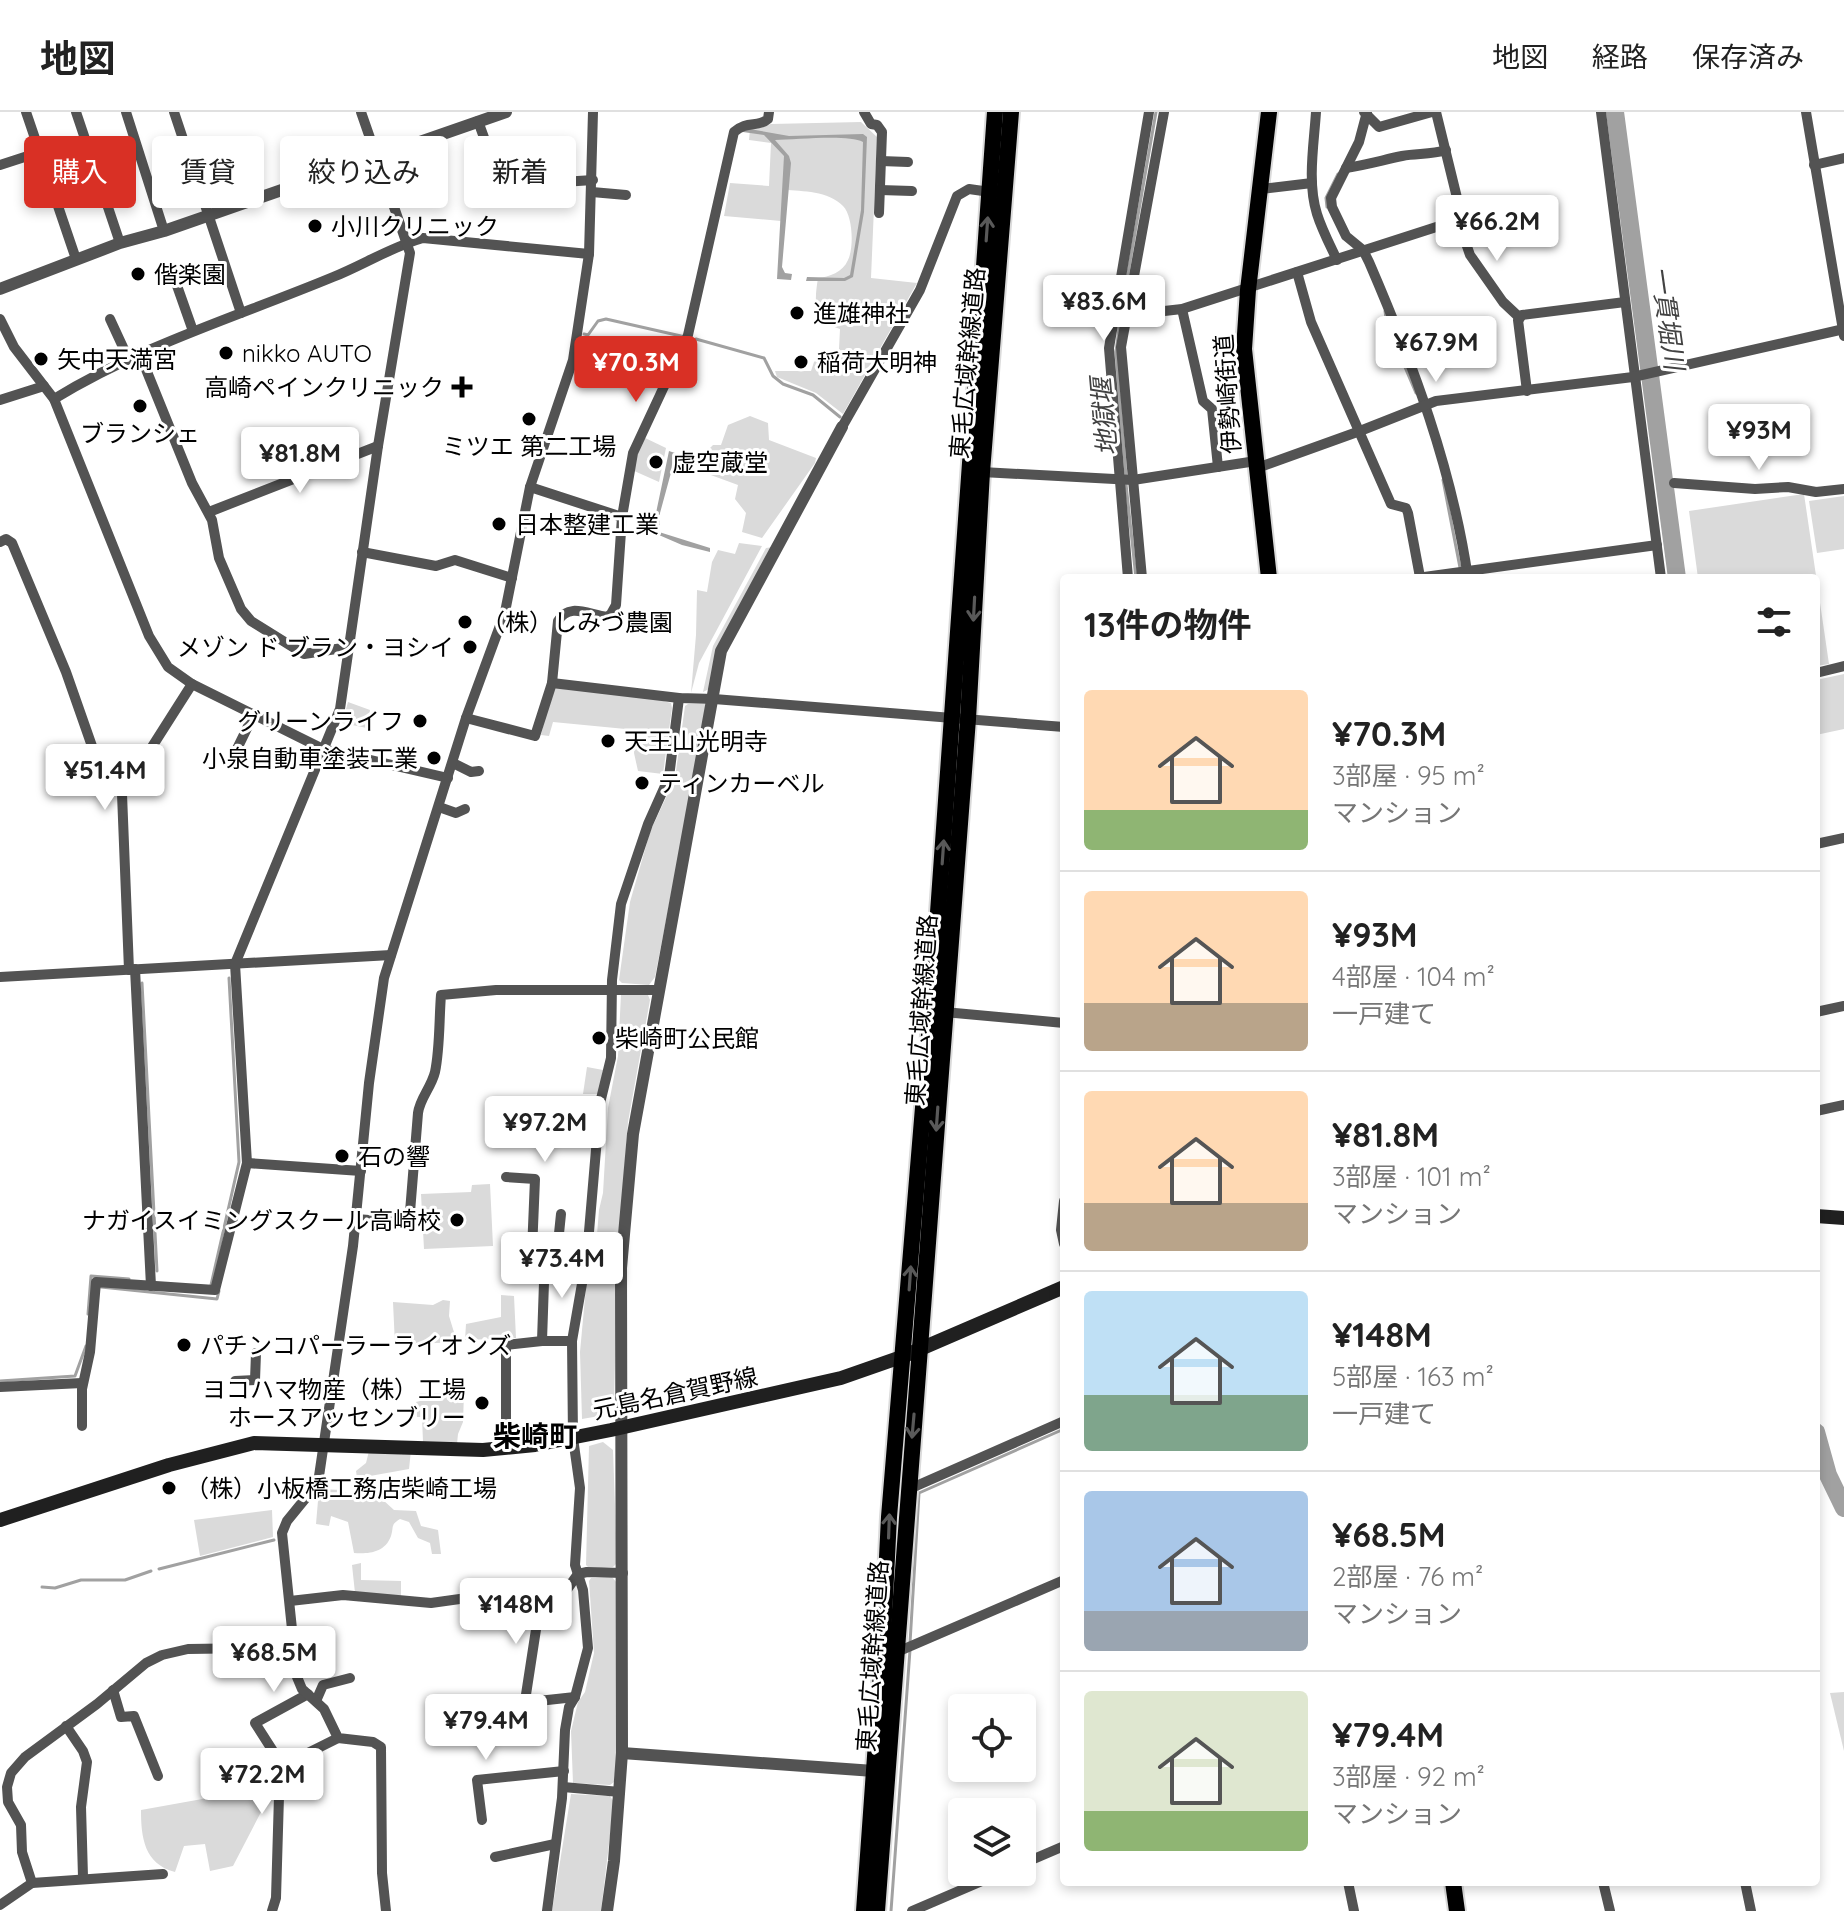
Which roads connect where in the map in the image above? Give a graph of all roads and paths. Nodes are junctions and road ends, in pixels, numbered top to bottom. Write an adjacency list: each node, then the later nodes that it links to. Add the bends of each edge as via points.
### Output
1 (26, 112): 21 (street)
2 (76, 112): 49 (street)
3 (126, 112): 48 (street)
4 (174, 112): 46 (street)
5 (361, 112): 22 (street)
6 (506, 112): 20 (street)
7 (593, 112): 33 (street)
8 (769, 112): 89 (street, via 764,123 743,124 734,132 688,335 633,453)
9 (864, 112): 28 (street, via 882,132)
10 (995, 112): 41 (main road, 東毛広域幹線道路)
11 (1011, 112): 82 (main road, 東毛広域幹線道路)
12 (1149, 112): 62 (street)
13 (1164, 112): 63 (street)
14 (1269, 112): 36 (main road, 伊勢崎街道)
15 (1316, 112): 35 (street)
16 (1434, 112): 19 (street, via 1379,127); 25 (street)
17 (1601, 112): 59 (street)
18 (1806, 112): 31 (street)
19 (1366, 113): 32 (street)
20 (478, 121): 23 (street); 24 (street)
21 (34, 136)
22 (368, 136)
23 (436, 136)
24 (483, 136)
25 (1446, 150): 32 (street); 47 (street)
26 (24, 157): 30 (street)
27 (1844, 158): 31 (street)
28 (881, 161): 29 (street); 38 (street)
29 (908, 162)
30 (0, 165)
31 (1814, 165): 68 (street)
32 (1346, 168): 51 (street, via 1333,190 1332,207 1346,236)
33 (593, 180): 34 (street); 40 (street)
34 (576, 181)
35 (1312, 183): 36 (street); 54 (street, via 1316,211)
36 (1261, 189): 58 (main road, 伊勢崎街道)
37 (280, 190): 46 (street)
38 (880, 190): 39 (street); 45 (street)
39 (912, 191)
40 (592, 192): 42 (street); 52 (street)
41 (990, 192): 77 (street, via 969,189 957,196 920,290); 109 (main road, 東毛広域幹線道路, one-way to 41)
42 (626, 195)
43 (59, 208): 53 (street)
44 (394, 208): 50 (street)
45 (879, 213)
46 (209, 214): 48 (street); 61 (street)
47 (1458, 220): 51 (street); 64 (street, via 1470,255)
48 (164, 231): 49 (street)
49 (120, 243): 53 (street)
50 (407, 243): 52 (street, via 423,238); 61 (street); 79 (street, via 410,253)
51 (1364, 252): 54 (street); 76 (street)
52 (589, 254): 86 (street, via 573,360)
53 (76, 259): 57 (street)
54 (1337, 260): 55 (street)
55 (1297, 272): 58 (street); 78 (street, via 1311,322)
56 (175, 280): 67 (street)
57 (0, 289)
58 (1248, 290): 60 (street); 80 (main road, 伊勢崎街道, via 1244,349)
59 (1625, 302): 64 (street); 71 (street)
60 (1182, 309): 63 (street); 81 (street, via 1203,401 1212,409)
61 (241, 313): 67 (street)
62 (1114, 316): 63 (street); 83 (street, via 1109,358)
63 (1126, 317): 84 (street, via 1121,347)
64 (1520, 318): 73 (street)
65 (0, 319): 72 (street)
66 (110, 319): 70 (street)
67 (193, 331): 69 (street)
68 (1844, 331): 71 (street)
69 (139, 352): 70 (street); 88 (street)
70 (128, 358): 74 (street)
71 (1635, 377): 73 (street); 91 (street)
72 (44, 386): 74 (street); 75 (street)
73 (1527, 391): 76 (street)
74 (54, 399): 104 (street, via 149,636 168,667)
75 (0, 400)
76 (1426, 406): 78 (street); 97 (street)
77 (842, 427): 106 (street, via 721,651)
78 (1360, 431): 80 (street); 96 (street, via 1391,504 1406,508)
79 (378, 446): 88 (street); 92 (street)
80 (1256, 464): 81 (street); 95 (main road, 伊勢崎街道)
81 (1218, 467): 84 (street)
82 (982, 472): 83 (street); 109 (main road, 東毛広域幹線道路, one-way to 109)
83 (1118, 479): 84 (street); 93 (street)
84 (1133, 480): 94 (street)
85 (1674, 483): 87 (street)
86 (530, 487): 89 (street); 99 (street)
87 (1844, 489)
88 (209, 512): 100 (street, via 219,558 251,621 304,654)
89 (622, 517): 103 (street, via 614,610 607,617 574,610 561,614)
90 (0, 542): 116 (street, via 12,543 93,749)
91 (1657, 545): 97 (street); 98 (street)
92 (362, 552): 99 (street, via 436,566 455,560); 100 (street)
93 (1128, 574)
94 (1142, 574)
95 (1269, 574)
96 (1417, 574)
97 (1467, 574)
98 (1661, 574)
99 (512, 578): 108 (street)
100 (349, 647): 111 (street, via 340,709)
101 (1844, 666): 102 (street)
102 (1820, 672)
103 (552, 683): 105 (street); 108 (street, via 535,736)
104 (192, 684): 107 (street); 116 (street)
105 (679, 698): 106 (street); 125 (street, via 669,777 621,904)
106 (714, 699): 109 (street); 126 (street)
107 (254, 714): 111 (street); 112 (street)
108 (466, 718): 113 (street)
109 (960, 718): 110 (street); 129 (main road, 東毛広域幹線道路); 149 (main road, 東毛広域幹線道路, one-way to 109)
110 (1060, 727)
111 (323, 749): 115 (street); 122 (street)
112 (233, 757)
113 (453, 763): 114 (street); 115 (street)
114 (479, 771)
115 (448, 778): 117 (street)
116 (124, 791): 123 (street)
117 (439, 807): 118 (street, via 456,813); 121 (street)
118 (465, 809)
119 (1844, 838): 120 (street)
120 (1820, 843)
121 (391, 955): 122 (street); 134 (street)
122 (235, 964): 123 (street); 133 (street)
123 (132, 969): 124 (street); 143 (street)
124 (0, 977)
125 (614, 989): 126 (street); 139 (street, via 441,995 435,1072 418,1113 410,1212 406,1220 395,1222); 141 (street, via 611,1058 600,1103)
126 (659, 990): 142 (street, via 633,1134)
127 (1844, 1006): 128 (street)
128 (1820, 1011)
129 (944, 1012): 130 (street); 147 (main road, 東毛広域幹線道路, one-way to 147)
130 (1060, 1023)
131 (1844, 1105): 132 (street)
132 (1820, 1110)
133 (247, 1163): 134 (street); 143 (street, via 215,1290)
134 (361, 1171): 139 (street)
135 (506, 1177): 140 (street, via 535,1179 532,1251)
136 (561, 1214): 140 (street, via 557,1253)
137 (1820, 1216): 138 (main road)
138 (1844, 1218)
139 (356, 1219): 157 (street)
140 (545, 1253): 145 (street)
141 (584, 1264): 142 (street); 146 (street)
142 (621, 1268): 155 (street)
143 (151, 1286): 151 (street, via 96,1282)
144 (1060, 1289): 147 (main road, 元島名倉賀野線)
145 (542, 1341): 146 (street); 158 (street, via 506,1345)
146 (572, 1341): 156 (street)
147 (921, 1348): 149 (main road, 元島名倉賀野線); 159 (main road, 東毛広域幹線道路, one-way to 159)
148 (256, 1353): 150 (street, via 255,1380)
149 (904, 1356): 155 (main road, 元島名倉賀野線, via 841,1378); 179 (main road, 東毛広域幹線道路, one-way to 149)
150 (235, 1381)
151 (82, 1383): 152 (street); 154 (street)
152 (0, 1387)
153 (1060, 1423): 159 (street)
154 (82, 1426)
155 (620, 1428): 156 (main road, 元島名倉賀野線); 161 (street)
156 (573, 1438): 158 (main road, 元島名倉賀野線); 162 (street, via 580,1488)
157 (322, 1443): 158 (main road, 元島名倉賀野線); 160 (main road, 元島名倉賀野線, via 231,1447); 165 (street, via 318,1483 282,1533)
158 (506, 1449)
159 (907, 1490): 167 (main road, 東毛広域幹線道路)
160 (0, 1520)
161 (623, 1573): 162 (street); 176 (street)
162 (578, 1574): 164 (street, via 563,1595); 170 (street, via 588,1648)
163 (1060, 1582): 167 (street)
164 (541, 1597): 165 (street, via 431,1603 343,1595); 172 (street)
165 (290, 1601): 166 (street)
166 (293, 1635): 169 (street, via 260,1648 174,1651 146,1663); 171 (street, via 299,1685)
167 (897, 1652): 203 (main road, 東毛広域幹線道路)
168 (350, 1678): 171 (street, via 323,1685)
169 (113, 1690): 173 (street); 181 (street, via 121,1717 134,1716)
170 (575, 1697): 174 (street, via 529,1702); 178 (street, via 565,1730)
171 (312, 1698): 175 (street, via 324,1709); 177 (street, via 255,1723)
172 (525, 1701)
173 (66, 1726): 180 (street); 190 (street, via 87,1762 81,1807)
174 (529, 1727)
175 (338, 1738): 177 (street); 199 (street, via 381,1747)
176 (622, 1753): 179 (street); 183 (street)
177 (280, 1767): 198 (street)
178 (564, 1771): 182 (street); 184 (street, via 477,1780)
179 (874, 1771): 202 (main road, 東毛広域幹線道路)
180 (5, 1772): 191 (street, via 8,1802 21,1825 22,1852)
181 (158, 1776)
182 (563, 1787): 183 (street); 185 (street)
183 (620, 1792): 201 (street)
184 (482, 1820)
185 (555, 1844): 187 (street); 200 (street)
186 (1060, 1848): 188 (street)
187 (495, 1857)
188 (1036, 1858)
189 (163, 1874): 190 (street)
190 (83, 1877): 191 (street)
191 (32, 1883): 197 (street)
192 (970, 1886): 204 (street)
193 (1349, 1886): 205 (street)
194 (1454, 1886): 206 (main road)
195 (1604, 1886): 207 (street)
196 (1746, 1886): 208 (street)
197 (0, 1905)
198 (272, 1911)
199 (386, 1911)
200 (547, 1911)
201 (607, 1911)
202 (864, 1911)
203 (877, 1911)
204 (912, 1911)
205 (1354, 1911)
206 (1457, 1911)
207 (1610, 1911)
208 (1751, 1911)

